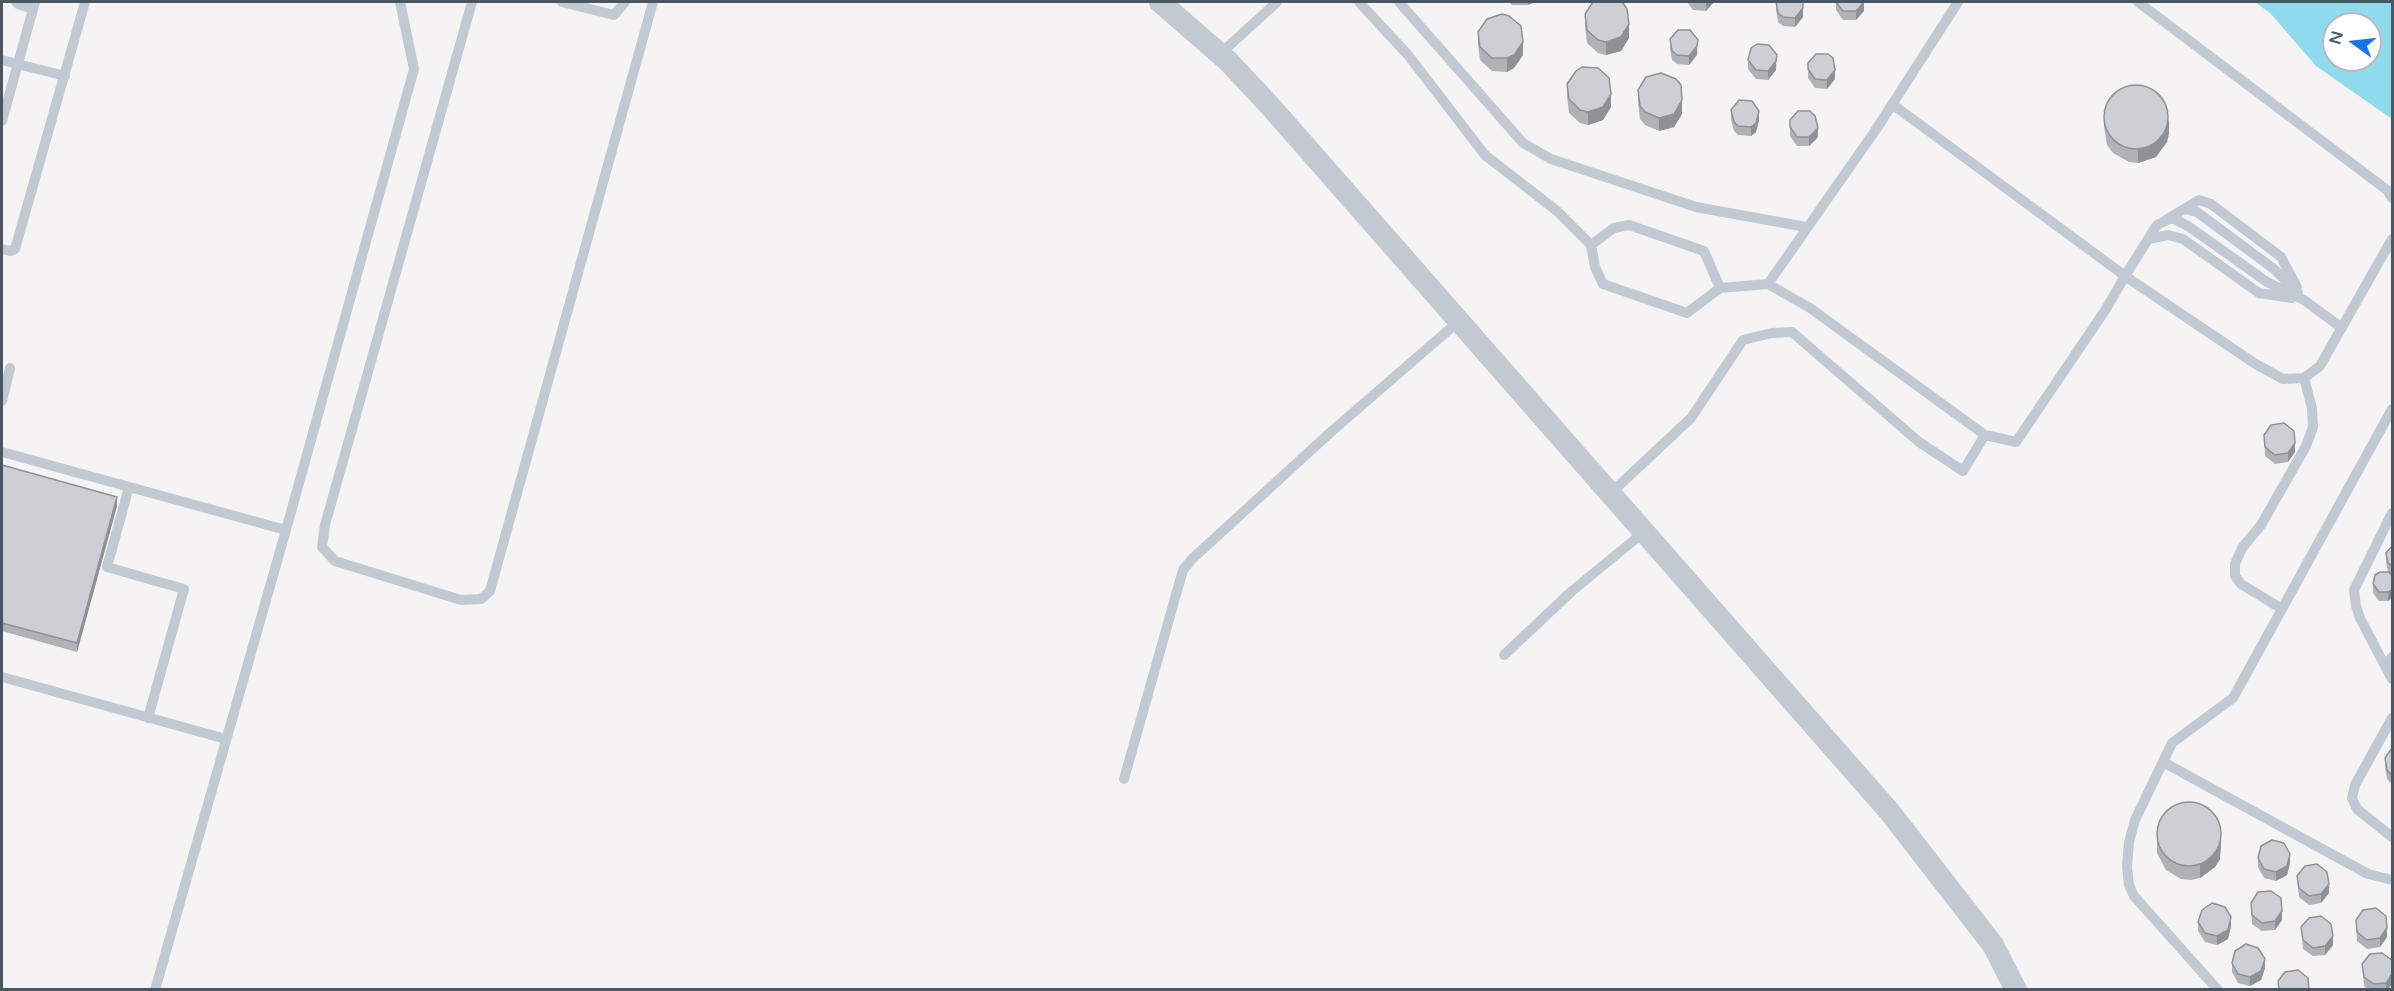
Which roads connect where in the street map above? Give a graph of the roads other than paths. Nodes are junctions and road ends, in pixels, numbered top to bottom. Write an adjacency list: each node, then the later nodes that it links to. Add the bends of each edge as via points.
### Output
1 (16, 2): 14 (lane)
2 (85, 2): 18 (lane)
3 (400, 2): 43 (lane, via 414,69)
4 (472, 2): 7 (lane, via 322,547 335,561 461,600 481,599 490,591)
5 (562, 2): 6 (lane, via 614,15)
6 (625, 2)
7 (653, 2)
8 (1160, 2): 15 (street)
9 (1277, 2): 15 (lane)
10 (1359, 2): 26 (lane, via 1408,55 1485,155 1557,211)
11 (1399, 2): 23 (lane, via 1523,143 1551,159 1696,207)
12 (1959, 2): 19 (lane)
13 (2138, 2): 21 (lane, via 2387,190)
14 (34, 5): 17 (lane)
15 (1220, 54): 32 (street, via 1271,106)
16 (2, 60): 17 (lane)
17 (17, 65): 18 (lane); 20 (lane)
18 (65, 76): 27 (lane, via 15,249)
19 (1892, 104): 23 (lane); 28 (lane)
20 (2, 121)
21 (2392, 198)
22 (2157, 225): 24 (lane); 31 (lane, via 2172,218 2188,226 2267,282); 31 (lane, via 2184,208 2197,212 2274,269)
23 (1806, 227): 29 (lane)
24 (2149, 239): 28 (lane); 31 (lane, via 2168,234 2183,239 2259,293)
25 (2392, 239): 33 (lane)
26 (1591, 245): 30 (lane, via 1614,228 1629,225 1704,251); 30 (lane, via 1603,284 1647,301 1687,313)
27 (2, 249)
28 (2125, 276): 35 (lane, via 2254,363 2283,379); 38 (lane, via 2016,442)
29 (1768, 284): 30 (lane); 38 (lane, via 1810,308)
30 (1720, 288)
31 (2304, 300): 33 (lane)
32 (1459, 321): 41 (street); 54 (lane, via 1332,431 1183,570)
33 (2342, 328): 35 (lane, via 2320,366)
34 (10, 368): 36 (lane)
35 (2304, 378): 45 (lane, via 2313,427 2306,446 2235,564 2235,576 2241,584)
36 (2, 400)
37 (2392, 409): 45 (lane)
38 (1985, 435): 41 (lane, via 1963,471 1919,442 1792,333 1772,333 1743,340 1692,418)
39 (2, 452): 40 (lane)
40 (129, 487): 43 (lane); 50 (lane, via 107,567 184,589)
41 (1611, 493): 44 (street)
42 (2392, 513): 47 (lane, via 2354,590 2360,618)
43 (286, 530): 52 (lane)
44 (1644, 532): 46 (lane, via 1572,591); 58 (street, via 1889,811 1993,945)
45 (2282, 609): 53 (lane, via 2233,698 2172,743)
46 (1504, 655)
47 (2389, 662): 49 (lane)
48 (2, 677): 50 (lane)
49 (2392, 679)
50 (148, 718): 52 (lane)
51 (2392, 718): 55 (lane, via 2355,785 2352,798 2357,809)
52 (226, 739): 57 (lane)
53 (2163, 762): 56 (lane, via 2368,874); 59 (lane, via 2135,820 2129,842 2129,885 2134,897)
54 (1124, 778)
55 (2392, 837)
56 (2392, 880)
57 (155, 990)
58 (2016, 990)
59 (2218, 990)

